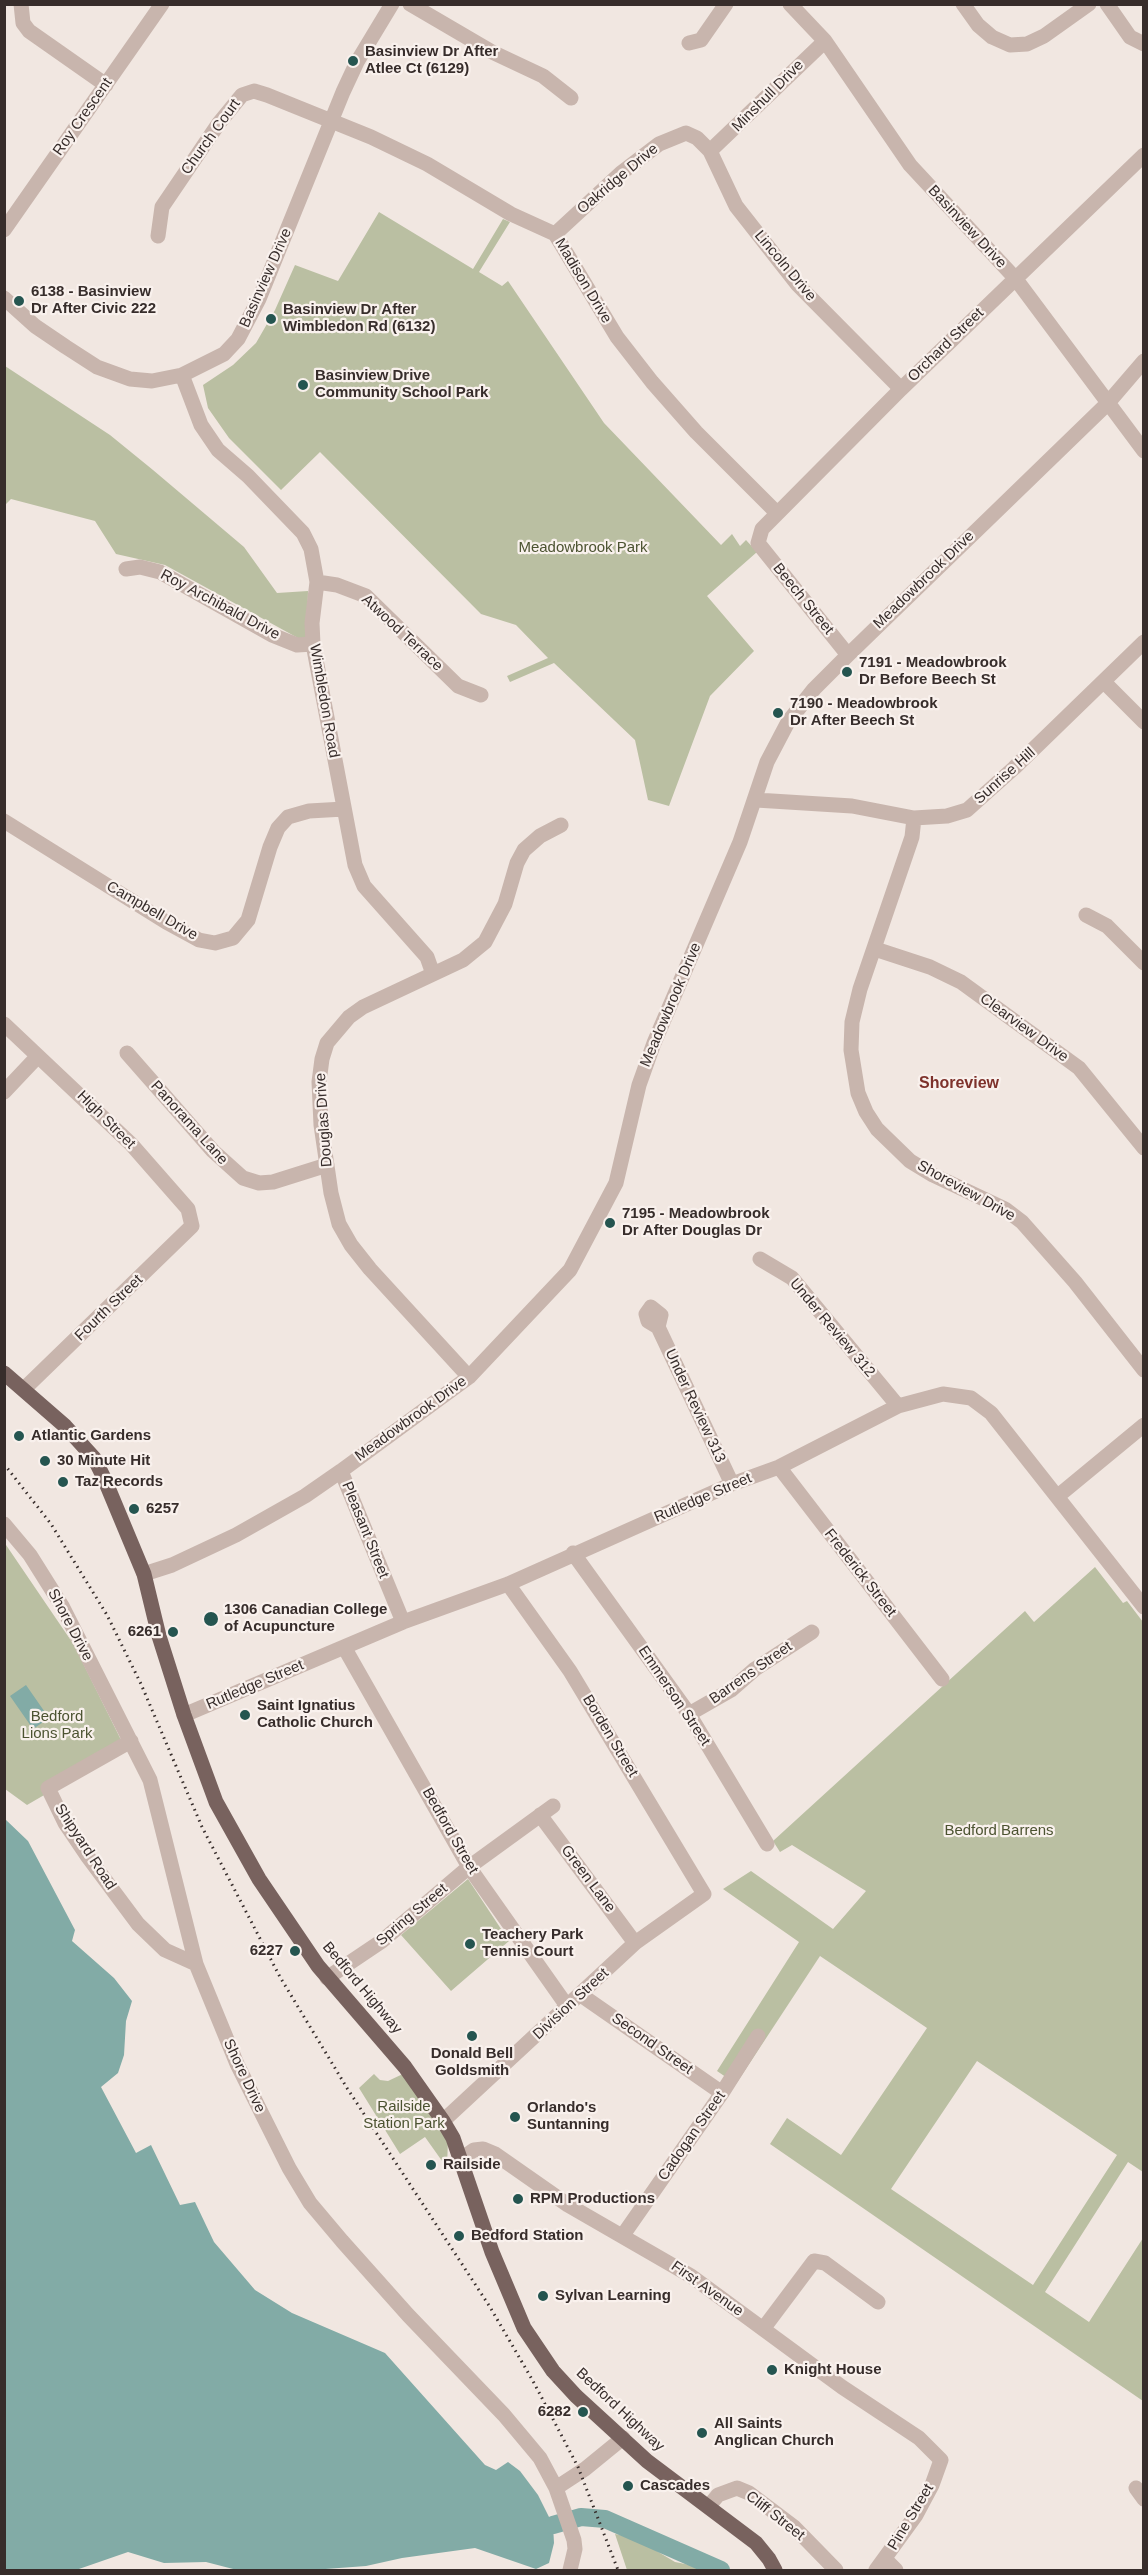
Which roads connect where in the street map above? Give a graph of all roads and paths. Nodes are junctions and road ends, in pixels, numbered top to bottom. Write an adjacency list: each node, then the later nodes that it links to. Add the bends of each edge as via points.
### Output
1 (21, 4): 13 (street, via 23,23 29,31)
2 (162, 4): 13 (street, Roy Crescent)
3 (392, 4): 15 (street, Basinview Drive, via 357,62)
4 (410, 4): 14 (street, via 492,52 543,76)
5 (726, 4): 11 (street, via 701,40)
6 (790, 4): 10 (street, Basinview Drive)
7 (963, 4): 8 (street, via 978,25 1010,45 1027,44 1044,36)
8 (1089, 4)
9 (1107, 4): 12 (street, via 1130,37)
10 (825, 41): 17 (street, Minshull Drive); 22 (street, Basinview Drive, via 910,165)
11 (689, 43)
12 (1143, 44)
13 (106, 85): 19 (street, Roy Crescent)
14 (571, 98)
15 (334, 121): 20 (street, Madison Drive, via 427,164 511,214); 21 (street, Church Court, via 254,91 242,95 162,207); 25 (street, Basinview Drive, via 248,322 225,354)
16 (686, 133): 17 (street, Lincoln Drive); 20 (street, Oakridge Drive, via 659,144 621,173)
17 (710, 151): 26 (street, Lincoln Drive, via 736,206 765,245 798,285)
18 (1143, 155): 22 (street, Orchard Street)
19 (4, 230)
20 (555, 234): 29 (street, Madison Drive, via 617,337 652,382)
21 (158, 236)
22 (1016, 278): 26 (street, Orchard Street); 27 (street, Basinview Drive)
23 (4, 298): 25 (street, Basinview Drive, via 35,326 112,374 153,381)
24 (1143, 362): 27 (street, Meadowbrook Drive)
25 (182, 375): 32 (street, Wimbledon Road, via 201,424 218,450 303,533 311,549)
26 (900, 389): 29 (street, Orchard Street)
27 (1107, 404): 28 (street, Basinview Drive); 35 (street, Meadowbrook Drive)
28 (1143, 451)
29 (777, 513): 30 (street, Orchard Street, via 762,529)
30 (758, 543): 35 (street, Beech Street)
31 (126, 569): 34 (street, Roy Archibald Drive, via 140,567 160,572 272,635 297,645)
32 (317, 582): 34 (street, Wimbledon Road); 37 (street, Atwood Terrace, via 366,596 458,686)
33 (1143, 642): 36 (street, Sunrise Hill)
34 (313, 644): 40 (street, Wimbledon Road)
35 (848, 655): 39 (street, Meadowbrook Drive, via 788,722 767,762)
36 (1104, 682): 38 (street); 41 (street, Sunrise Hill, via 967,810)
37 (481, 695)
38 (1143, 722)
39 (756, 800): 41 (street, Sunrise Hill, via 852,806); 59 (street, Meadowbrook Drive, via 654,1043 639,1084 616,1183 596,1224 570,1270)
40 (344, 809): 42 (street, Campbell Drive, via 288,817 270,847 248,920 233,938 215,943 199,940 166,922); 47 (street, Wimbledon Road, via 352,855 364,886 427,957)
41 (914, 818): 45 (street, Shoreview Drive, via 912,837)
42 (4, 820)
43 (561, 825): 47 (street, Douglas Drive, via 524,850 506,904 485,942 463,960)
44 (1086, 915): 46 (street, via 1107,926)
45 (875, 949): 52 (street, Clearview Drive, via 930,967 960,982 1079,1068); 57 (street, Shoreview Drive, via 860,988 850,1050 858,1093 876,1130 910,1161 1005,1209 1022,1222)
46 (1143, 963)
47 (433, 974): 53 (street, Douglas Drive, via 363,1007 327,1043 319,1082)
48 (4, 1024): 50 (street, High Street)
49 (127, 1053): 53 (street, Panorama Lane, via 213,1151 243,1178 273,1182)
50 (38, 1056): 51 (street); 54 (street, High Street, via 131,1144 188,1209)
51 (4, 1092)
52 (1143, 1148)
53 (327, 1165): 59 (street, Douglas Drive, via 339,1224 351,1245)
54 (192, 1226): 60 (street, Fourth Street)
55 (760, 1259): 61 (street, Under Review 312, via 792,1278)
56 (658, 1327): 65 (street, Under Review 313)
57 (1143, 1370)
58 (4, 1373): 60 (main road, Bedford Highway)
59 (469, 1377): 64 (street, Meadowbrook Drive)
60 (24, 1389): 69 (main road, Bedford Highway, via 65,1425 94,1458 123,1517)
61 (898, 1406): 63 (street, Rutledge Street); 66 (street, Rutledge Street, via 943,1394 971,1398 991,1413)
62 (1143, 1425): 66 (street)
63 (779, 1467): 65 (street, Rutledge Street); 75 (street, Frederick Street)
64 (341, 1471): 69 (street, Meadowbrook Drive, via 236,1534); 72 (street, Pleasant Street)
65 (732, 1484): 68 (street, Rutledge Street)
66 (1058, 1496): 71 (street, Rutledge Street)
67 (4, 1524): 78 (street, Shore Drive, via 30,1555 62,1606)
68 (573, 1553): 70 (street, Rutledge Street); 76 (street, Emmerson Street)
69 (144, 1574): 77 (main road, Bedford Highway)
70 (508, 1584): 72 (street, Rutledge Street); 83 (street, Borden Street, via 570,1671)
71 (1143, 1607)
72 (403, 1622): 74 (street, Rutledge Street)
73 (812, 1632): 76 (street, Barrens Street, via 755,1669 731,1690)
74 (344, 1647): 77 (street, Rutledge Street); 82 (street, Bedford Street)
75 (942, 1679)
76 (689, 1714): 81 (street, Emmerson Street)
77 (184, 1715): 86 (main road, Bedford Highway, via 216,1802 274,1903)
78 (131, 1742): 85 (street, Shore Drive, via 150,1780); 85 (street, Shipyard Road, via 48,1788 88,1857 138,1924 165,1950)
79 (553, 1806): 80 (street, Spring Street)
80 (540, 1815): 82 (street, Spring Street); 84 (street, Green Lane)
81 (767, 1844)
82 (469, 1867): 86 (street, Spring Street, via 382,1941); 88 (street, Bedford Street)
83 (704, 1894): 84 (street, Division Street)
84 (635, 1943): 87 (street, Division Street)
85 (196, 1964): 98 (street, Shore Drive, via 237,2064 310,2203 408,2315 504,2415 540,2457)
86 (327, 1978): 91 (main road, Bedford Highway, via 405,2067)
87 (581, 1995): 88 (street, Division Street); 90 (street, Second Street)
88 (567, 2006): 91 (street, Division Street)
89 (758, 2036): 90 (street, Cadogan Street)
90 (722, 2093): 93 (street, Cadogan Street)
91 (443, 2121): 92 (main road, Bedford Highway)
92 (461, 2159): 93 (street, First Avenue, via 474,2150 495,2154 568,2205); 96 (main road, Bedford Highway, via 492,2252 524,2328 561,2379)
93 (623, 2235): 95 (street, First Avenue, via 691,2276)
94 (878, 2302): 95 (street, via 825,2263 814,2261)
95 (763, 2329): 97 (street, First Avenue, via 919,2438)
96 (623, 2438): 98 (street); 99 (main road, Bedford Highway, via 647,2461)
97 (940, 2460): 100 (street, Pine Street, via 932,2485)
98 (556, 2488): 101 (street, Shore Drive, via 574,2540)
99 (709, 2506): 102 (main road, Bedford Highway, via 756,2543); 103 (street, Cliff Street, via 718,2495 737,2488 749,2493 794,2528)
100 (885, 2567)
101 (570, 2571)
102 (775, 2571)
103 (836, 2571)

